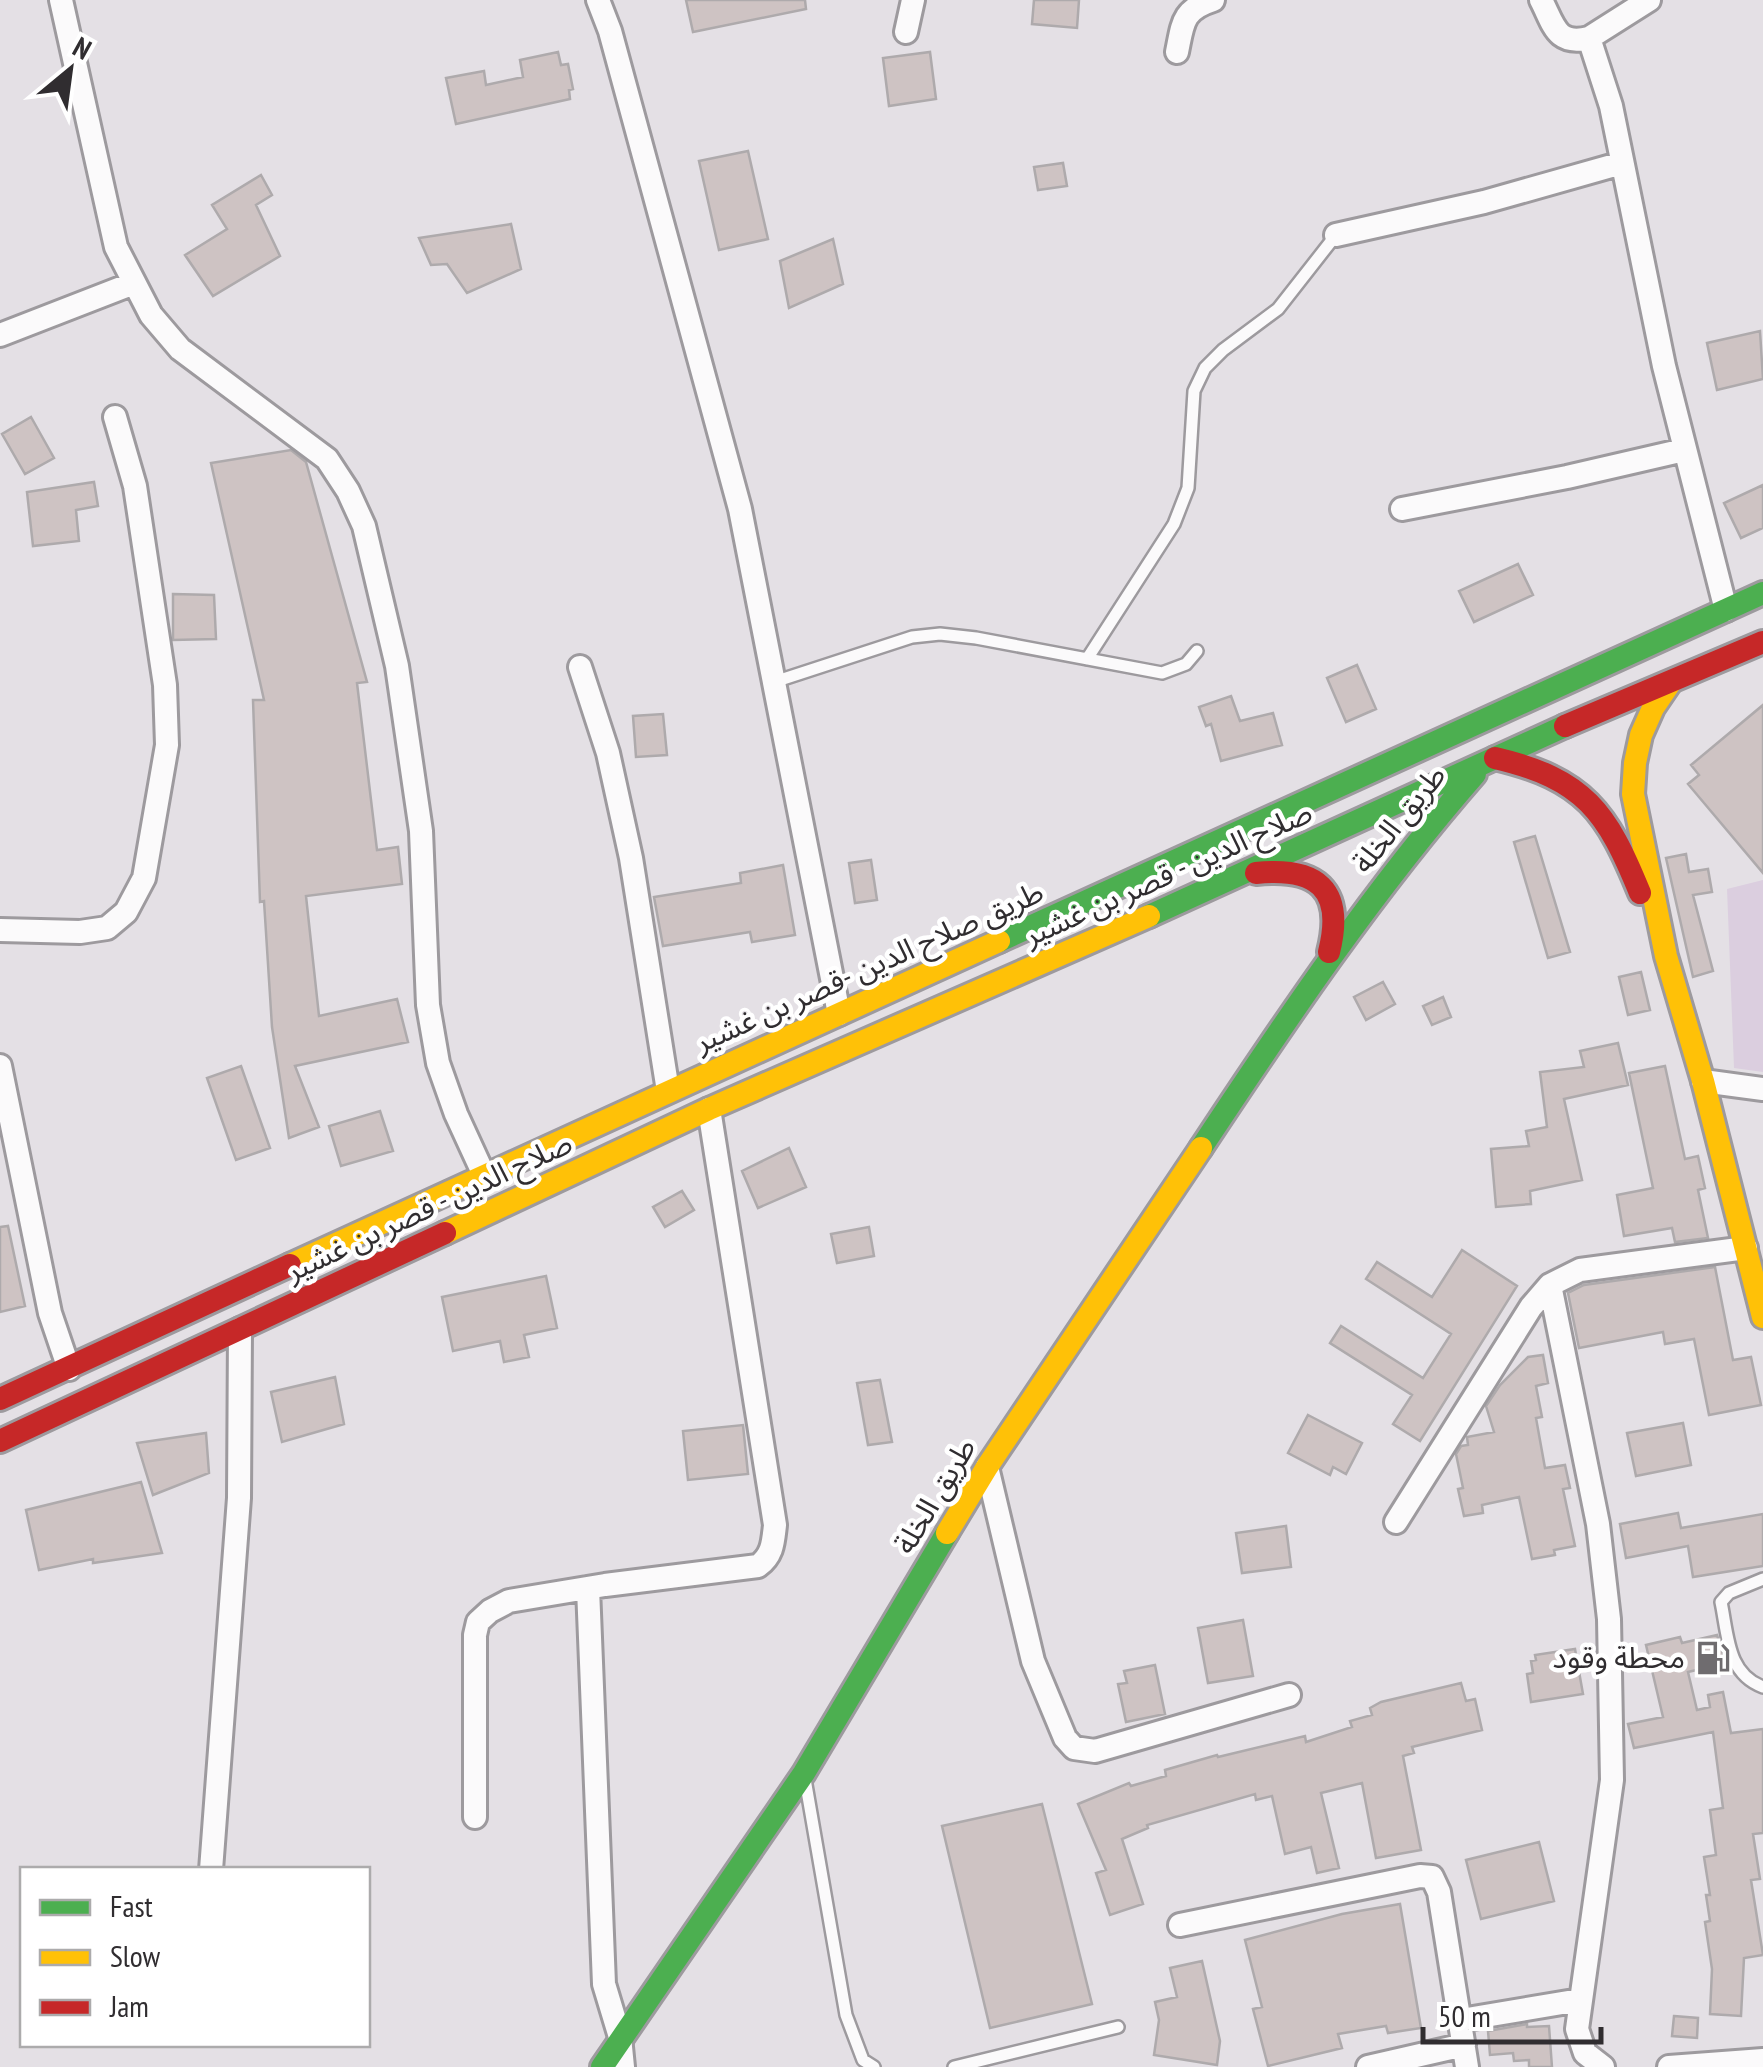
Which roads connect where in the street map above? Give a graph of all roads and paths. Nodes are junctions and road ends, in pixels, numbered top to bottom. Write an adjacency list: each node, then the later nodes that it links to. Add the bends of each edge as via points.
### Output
1 (60, 0): 12 (street, via 116,247)
2 (598, 0): 23 (street, via 740,509)
3 (913, 0): 7 (street)
4 (1213, 0): 9 (street, via 1190,10)
5 (1541, 0): 8 (street, via 1562,37)
6 (1649, 0): 8 (street)
7 (906, 32)
8 (1589, 38): 10 (street)
9 (1178, 52)
10 (1622, 162): 11 (street); 15 (street)
11 (1336, 235): 21 (lane, via 1278,309 1204,368 1194,391 1188,488 1174,524)
12 (134, 282): 13 (street); 36 (street, via 180,349 327,458 364,526 397,666 418,813 428,1005 438,1063)
13 (0, 334)
14 (115, 417): 27 (street, via 135,486 165,684 167,745 144,878 126,912 107,928)
15 (1684, 450): 16 (street); 18 (street)
16 (1402, 508)
17 (1763, 593): 18 (main road, طريق صلاح الدين -قصر بن غشير)
18 (1726, 610): 30 (main road, طريق صلاح الدين -قصر بن غشير)
19 (1763, 642): 24 (main road, صلاح الدين - قصر بن غشير)
20 (1197, 651): 21 (lane, via 1186,664 1162,672)
21 (1087, 659): 23 (lane, via 940,634)
22 (580, 668): 34 (street, via 608,753 631,858)
23 (774, 682): 30 (street)
24 (1670, 684): 25 (main road, صلاح الدين - قصر بن غشير); 28 (main road, via 1644,723 1632,770)
25 (1489, 762): 26 (main road, صلاح الدين - قصر بن غشير); 28 (main road, via 1516,762 1554,778 1602,817); 29 (main road, طريق الخلة, via 1415,843)
26 (1246, 874): 29 (main road, طريق الخلة, via 1300,872 1316,882 1335,916); 35 (main road, صلاح الدين - قصر بن غشير)
27 (0, 930)
28 (1666, 956): 32 (main road)
29 (1326, 959): 44 (main road, طريق الخلة)
30 (839, 1014): 34 (main road, طريق صلاح الدين -قصر بن غشير)
31 (0, 1066): 41 (street, via 50,1313)
32 (1703, 1080): 33 (street); 37 (main road)
33 (1763, 1089)
34 (668, 1091): 36 (main road, طريق صلاح الدين -قصر بن غشير)
35 (709, 1110): 40 (main road, صلاح الدين - قصر بن غشير); 47 (street, via 775,1525 772,1548 758,1566)
36 (484, 1174): 41 (main road, طريق صلاح الدين -قصر بن غشير)
37 (1746, 1248): 38 (street, via 1580,1270); 39 (main road)
38 (1550, 1284): 45 (street); 54 (street, via 1598,1524 1609,1619 1612,1780)
39 (1763, 1317)
40 (240, 1328): 43 (main road, صلاح الدين - قصر بن غشير); 52 (street, via 239,1498)
41 (68, 1369): 42 (main road, طريق صلاح الدين -قصر بن غشير)
42 (0, 1399)
43 (0, 1440)
44 (987, 1466): 49 (street, via 1033,1661 1074,1748 1095,1752); 50 (main road, طريق الخلة)
45 (1396, 1522)
46 (1763, 1579): 48 (lane, via 1721,1602 1736,1670)
47 (588, 1588): 51 (street, via 509,1601 478,1622); 57 (street, via 604,1984)
48 (1763, 1687)
49 (1289, 1696)
50 (804, 1773): 57 (main road, طريق الخلة); 62 (lane, via 846,2015 863,2060)
51 (475, 1817)
52 (211, 1867)
53 (1180, 1925): 55 (street, via 1432,1877)
54 (1580, 2000): 55 (street); 65 (street, via 1578,2037)
55 (1460, 2020): 58 (street)
56 (1118, 2027): 63 (lane)
57 (620, 2037): 60 (main road, طريق الخلة); 61 (street)
58 (1466, 2056): 64 (street)
59 (1763, 2060): 66 (street)
60 (602, 2067)
61 (623, 2067)
62 (874, 2067)
63 (954, 2067)
64 (1368, 2067)
65 (1603, 2067)
66 (1669, 2067)

